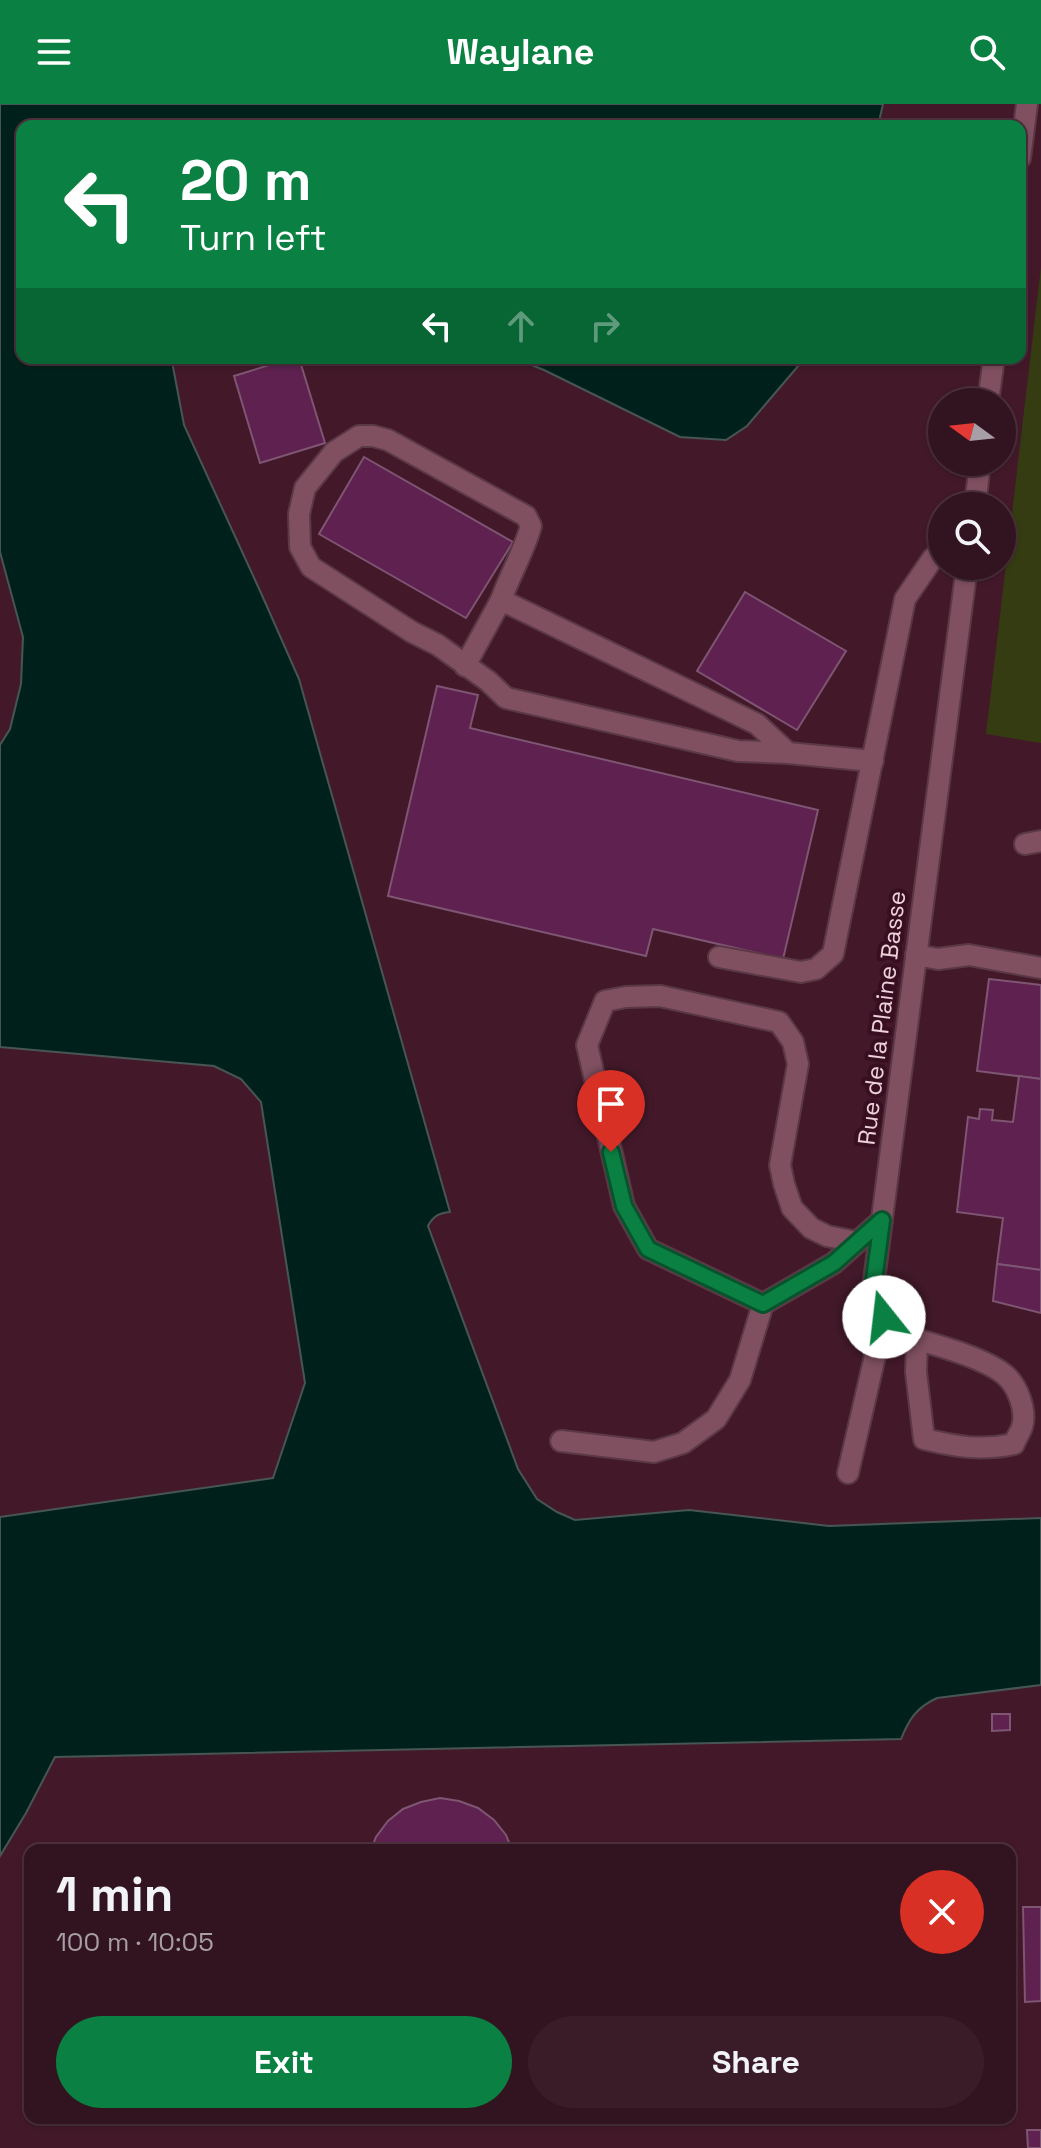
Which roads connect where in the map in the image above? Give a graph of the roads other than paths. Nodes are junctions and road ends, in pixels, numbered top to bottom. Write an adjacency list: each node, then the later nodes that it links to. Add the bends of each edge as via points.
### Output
1 (993, 364): 2 (street)
2 (990, 388)
3 (928, 565): 8 (street, via 905,599)
4 (965, 580): 9 (street, Rue de la Plaine Basse)
5 (501, 600): 6 (street); 6 (street, via 531,526 526,516 373,436 359,436 334,452 305,488 300,547 311,567); 7 (street, via 757,724)
6 (465, 666): 7 (street, via 506,698 738,751)
7 (788, 753): 8 (street)
8 (873, 761): 10 (street, via 833,954 816,969 801,972)
9 (916, 955): 11 (street, via 969,955); 12 (street, Rue de la Plaine Basse)
10 (719, 957)
11 (1041, 968)
12 (882, 1220): 13 (street); 15 (street, Rue de la Plaine Basse, via 873,1288 884,1317)
13 (857, 1242): 14 (street, via 834,1263); 14 (street, via 811,1228 792,1208 780,1165 798,1064 793,1042 779,1022 660,996 605,1001 587,1045 624,1206 648,1249)
14 (763, 1304): 17 (street, via 740,1380 716,1419 683,1443 654,1452)
15 (882, 1329): 16 (street); 18 (street, Rue de la Plaine Basse)
16 (917, 1340): 16 (street, via 982,1360 1007,1377 1022,1403 1023,1425 1014,1444 991,1449 924,1439)
17 (561, 1441)
18 (848, 1473)

